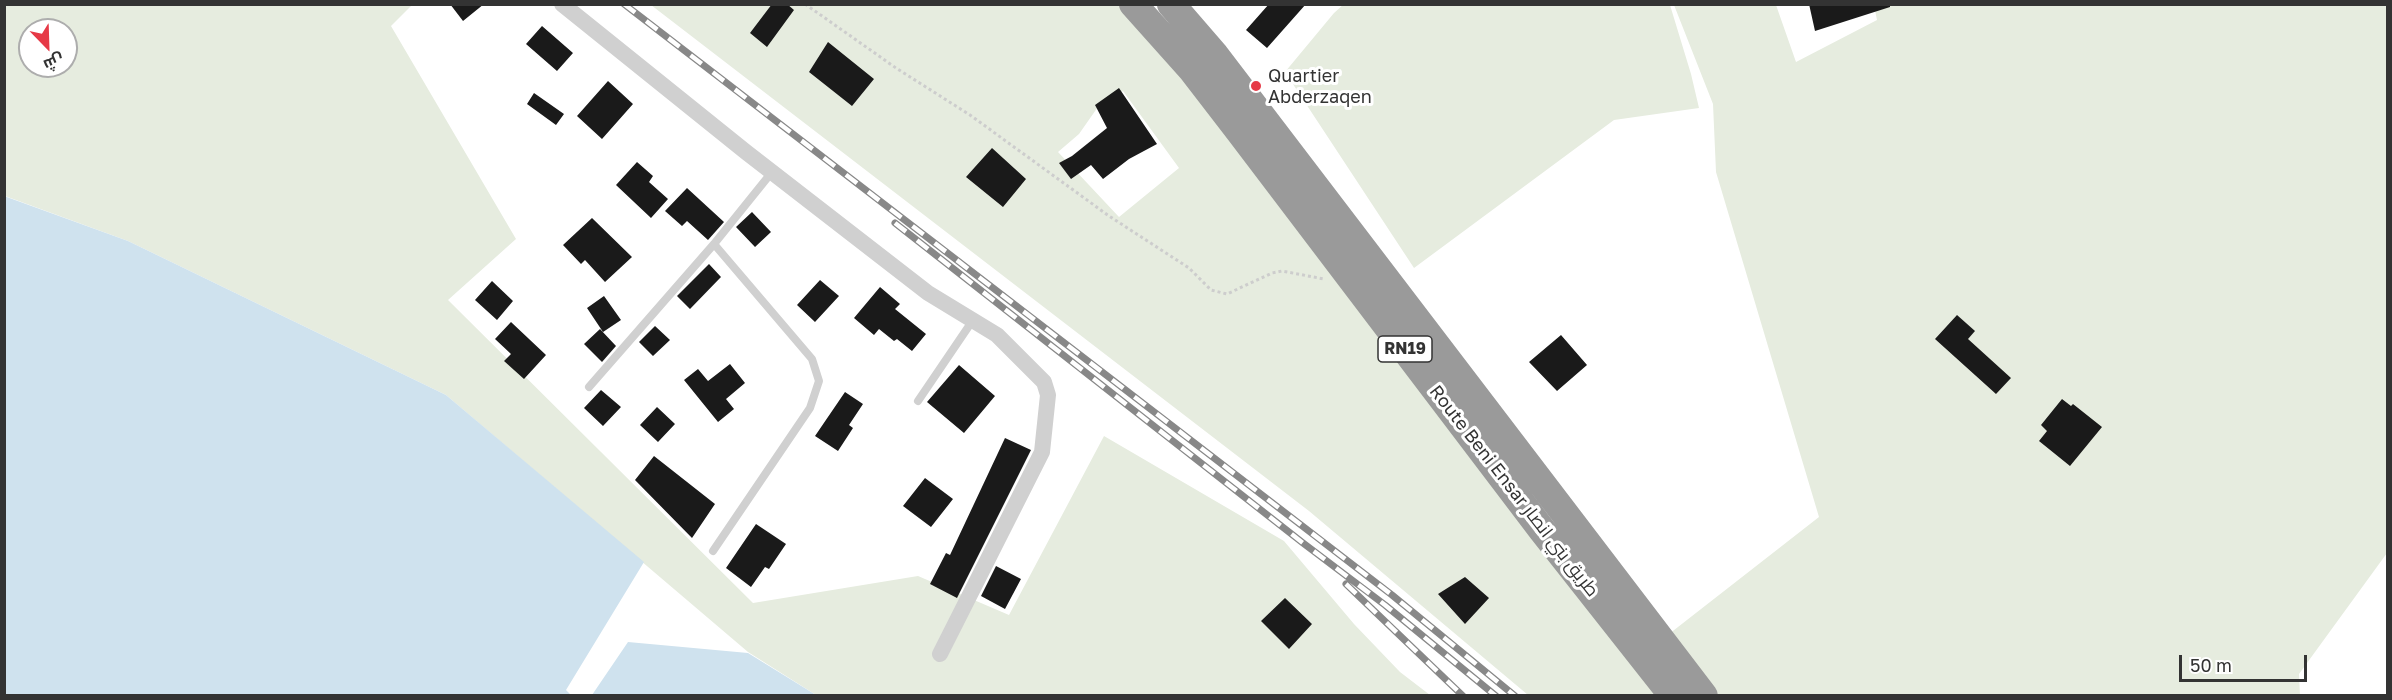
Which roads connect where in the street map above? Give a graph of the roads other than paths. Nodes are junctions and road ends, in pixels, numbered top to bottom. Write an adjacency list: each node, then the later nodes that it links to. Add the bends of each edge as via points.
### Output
1 (562, 4): 4 (street)
2 (1133, 4): 11 (highway, Route Beni Ensar طريق بني انصار / RN19, via 1198,78)
3 (1171, 4): 12 (highway, Route Beni Ensar طريق بني انصار / RN19, via 1215,55)
4 (772, 172): 5 (lane); 6 (street, via 928,293)
5 (714, 244): 7 (lane); 9 (lane, via 812,360 819,381 810,408)
6 (973, 320): 8 (lane); 10 (street, via 997,335 1044,382 1048,395 1046,426 1042,452)
7 (590, 387)
8 (918, 401)
9 (713, 551)
10 (940, 654)
11 (1673, 696)
12 (1704, 696)

